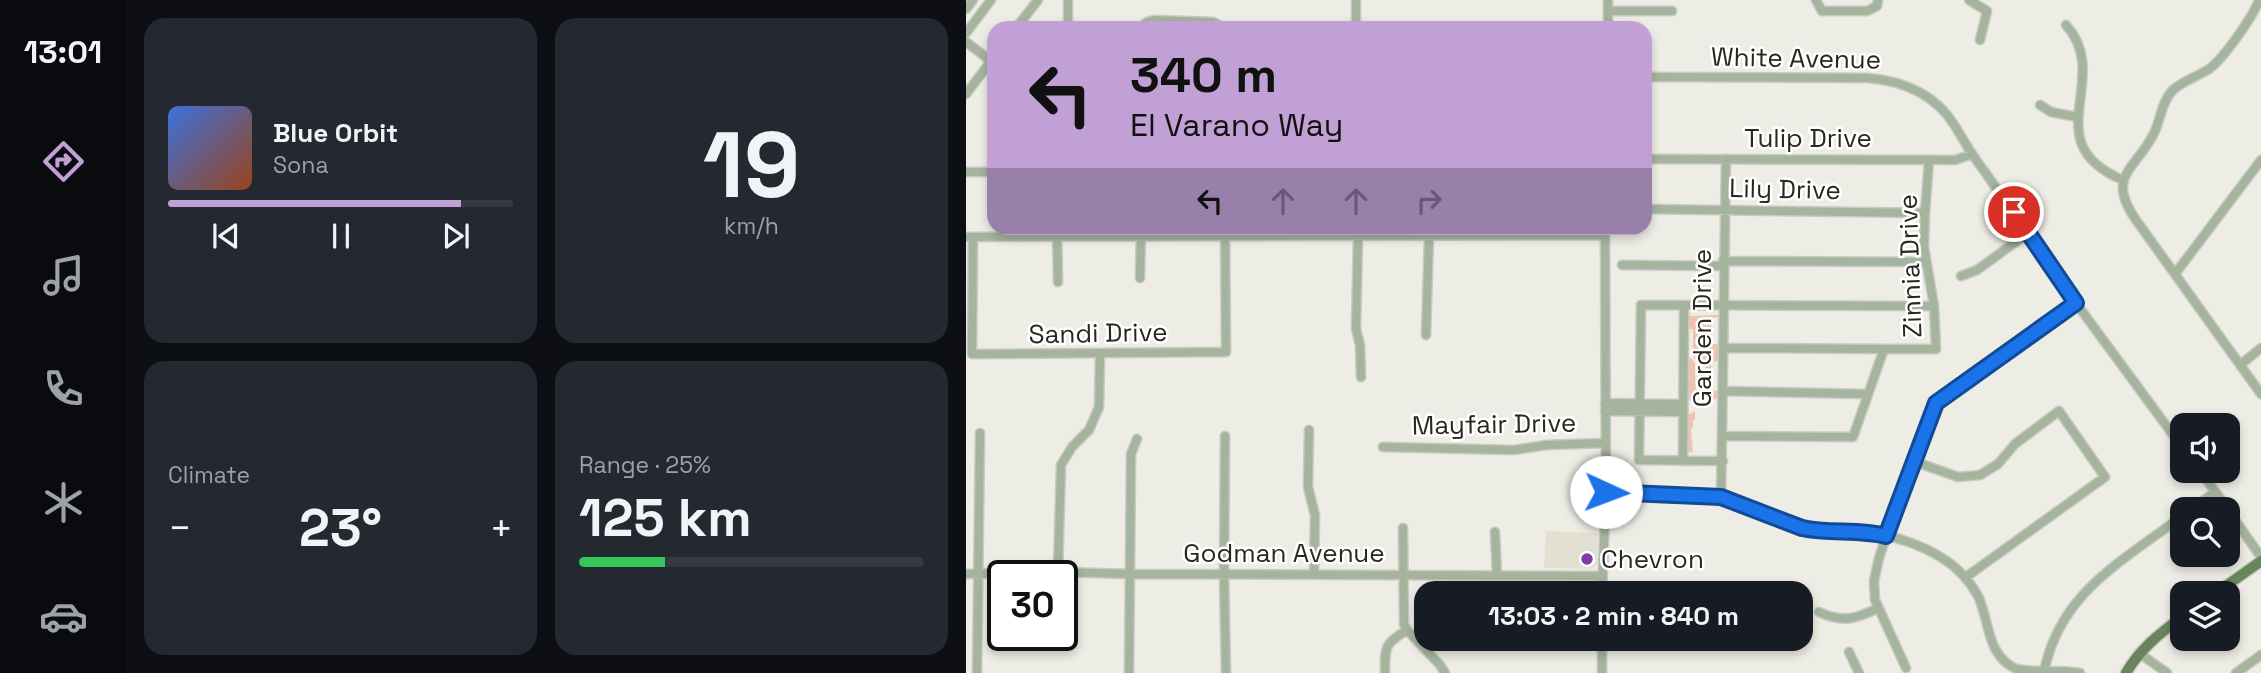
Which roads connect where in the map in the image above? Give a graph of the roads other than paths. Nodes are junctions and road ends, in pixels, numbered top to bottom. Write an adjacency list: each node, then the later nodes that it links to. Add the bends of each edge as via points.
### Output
1 (973, 0): 11 (street)
2 (991, 0): 21 (street)
3 (1038, 0): 14 (street)
4 (1069, 0): 15 (street)
5 (1356, 0): 18 (street)
6 (1608, 0): 12 (street)
7 (1816, 0): 8 (street, via 1822,11 1867,11 1877,6)
8 (1878, 0)
9 (1969, 0): 22 (street, via 1987,11)
10 (2259, 0): 37 (street, via 2214,65 2171,93 2154,133)
11 (966, 9)
12 (1608, 11): 13 (street); 19 (street)
13 (1672, 11)
14 (1022, 21)
15 (1068, 21)
16 (1150, 21): 17 (street)
17 (1184, 21)
18 (1356, 21)
19 (1608, 21)
20 (2066, 25): 29 (street, via 2081,53)
21 (966, 33)
22 (1980, 40)
23 (966, 42): 24 (street)
24 (987, 55)
25 (987, 67): 27 (street)
26 (1652, 77): 30 (street, White Avenue, via 1891,80 1929,97 1950,119)
27 (966, 94)
28 (2040, 105): 29 (street)
29 (2077, 117): 37 (street, via 2079,137 2089,157)
30 (1970, 155): 33 (street, Tulip Drive); 41 (street, White Avenue)
31 (1652, 159): 32 (street, Tulip Drive)
32 (1726, 159): 33 (street, Tulip Drive); 39 (street, Garden Drive)
33 (1929, 160): 40 (street, Zinnia Drive)
34 (2261, 160): 55 (street)
35 (966, 172): 36 (street)
36 (987, 172)
37 (2123, 180): 55 (street, via 2127,208)
38 (1652, 209): 39 (street, Lily Drive)
39 (1725, 209): 40 (street, Lily Drive); 53 (street, Garden Drive)
40 (1925, 213): 52 (street, Zinnia Drive)
41 (2028, 233): 56 (street, via 1977,270); 59 (street, White Avenue)
42 (1005, 235): 49 (street)
43 (1058, 235): 58 (street)
44 (1142, 235): 57 (street)
45 (1225, 235): 67 (street, Sandi Drive, via 1226,352)
46 (1332, 235): 50 (street)
47 (1452, 235): 51 (street)
48 (1605, 235): 73 (street)
49 (969, 237): 67 (street, Sandi Drive, via 972,354)
50 (1358, 237): 51 (street); 69 (street, via 1356,329)
51 (1429, 237): 63 (street)
52 (1925, 262): 53 (street); 62 (street, Zinnia Drive)
53 (1723, 264): 54 (street); 60 (street, Garden Drive)
54 (1622, 265)
55 (2175, 274): 68 (street)
56 (1961, 276)
57 (1140, 278)
58 (1058, 282)
59 (2076, 303): 77 (street, White Avenue); 86 (street, via 1936,403)
60 (1723, 304): 61 (street); 62 (street); 64 (street, Garden Drive)
61 (1684, 306): 74 (street, via 1641,306); 75 (street)
62 (1934, 306): 66 (street, Zinnia Drive, via 1936,349)
63 (1426, 335)
64 (1723, 348): 66 (street); 70 (street, Garden Drive)
65 (2261, 348): 68 (street)
66 (1884, 349): 71 (street, Zinnia Drive)
67 (1100, 354): 99 (street, via 1097,414 1061,465)
68 (2241, 365): 72 (street)
69 (1361, 377)
70 (1723, 391): 71 (street); 80 (street, Garden Drive)
71 (1867, 394): 80 (street, Zinnia Drive, via 1853,437)
72 (2261, 394)
73 (1605, 407): 74 (street); 82 (street)
74 (1640, 407): 75 (street); 85 (street, via 1639,460)
75 (1683, 408): 85 (street)
76 (1309, 430): 106 (street)
77 (2170, 431)
78 (980, 433): 102 (street)
79 (1225, 436): 105 (street)
80 (1723, 436): 84 (street, Garden Drive)
81 (1137, 439): 104 (street, via 1131,454)
82 (1605, 443): 83 (street, Mayfair Drive, via 1514,450); 88 (street)
83 (1383, 447)
84 (1723, 460): 85 (street); 90 (street, Garden Drive)
85 (1683, 461)
86 (1913, 461): 97 (street); 110 (street, via 1958,477 1980,475 2059,411 2105,477)
87 (2209, 483): 89 (street)
88 (1606, 492): 90 (street); 109 (street)
89 (2215, 492): 91 (street); 92 (street)
90 (1721, 497): 97 (street, via 1802,528)
91 (2208, 497)
92 (2219, 497)
93 (2170, 525): 122 (street, via 2112,566 2085,592 2060,625)
94 (2240, 527): 98 (street)
95 (1403, 528): 107 (street)
96 (1495, 532): 108 (street)
97 (1886, 536): 110 (street, via 1939,556); 113 (street, via 1874,581)
98 (2261, 559): 112 (main road)
99 (1058, 560)
100 (1078, 573): 104 (street, Godman Avenue)
101 (966, 574): 102 (street, Godman Avenue)
102 (978, 574): 103 (street, Godman Avenue); 123 (street)
103 (987, 574)
104 (1131, 574): 105 (street, Godman Avenue); 124 (street)
105 (1224, 574): 106 (street, Godman Avenue); 125 (street)
106 (1314, 574): 107 (street, Godman Avenue)
107 (1402, 574): 108 (street, Godman Avenue); 116 (street)
108 (1497, 576): 109 (street, Godman Avenue)
109 (1602, 576): 111 (street)
110 (1966, 577): 122 (street, via 1998,653 2016,669)
111 (1602, 581)
112 (2232, 581)
113 (1878, 608): 114 (street, via 1842,620); 121 (street)
114 (1819, 612)
115 (2170, 627): 119 (main road)
116 (1407, 630): 126 (street, via 1386,646); 127 (street)
117 (1602, 651): 128 (street)
118 (1849, 652): 129 (street)
119 (2139, 653): 131 (main road); 132 (street)
120 (2261, 655): 133 (street)
121 (1906, 668)
122 (2044, 672): 130 (street)
123 (977, 673)
124 (1129, 673)
125 (1226, 673)
126 (1385, 673)
127 (1445, 673)
128 (1602, 673)
129 (1859, 673)
130 (2080, 673)
131 (2126, 673)
132 (2168, 673)
133 (2236, 673)

